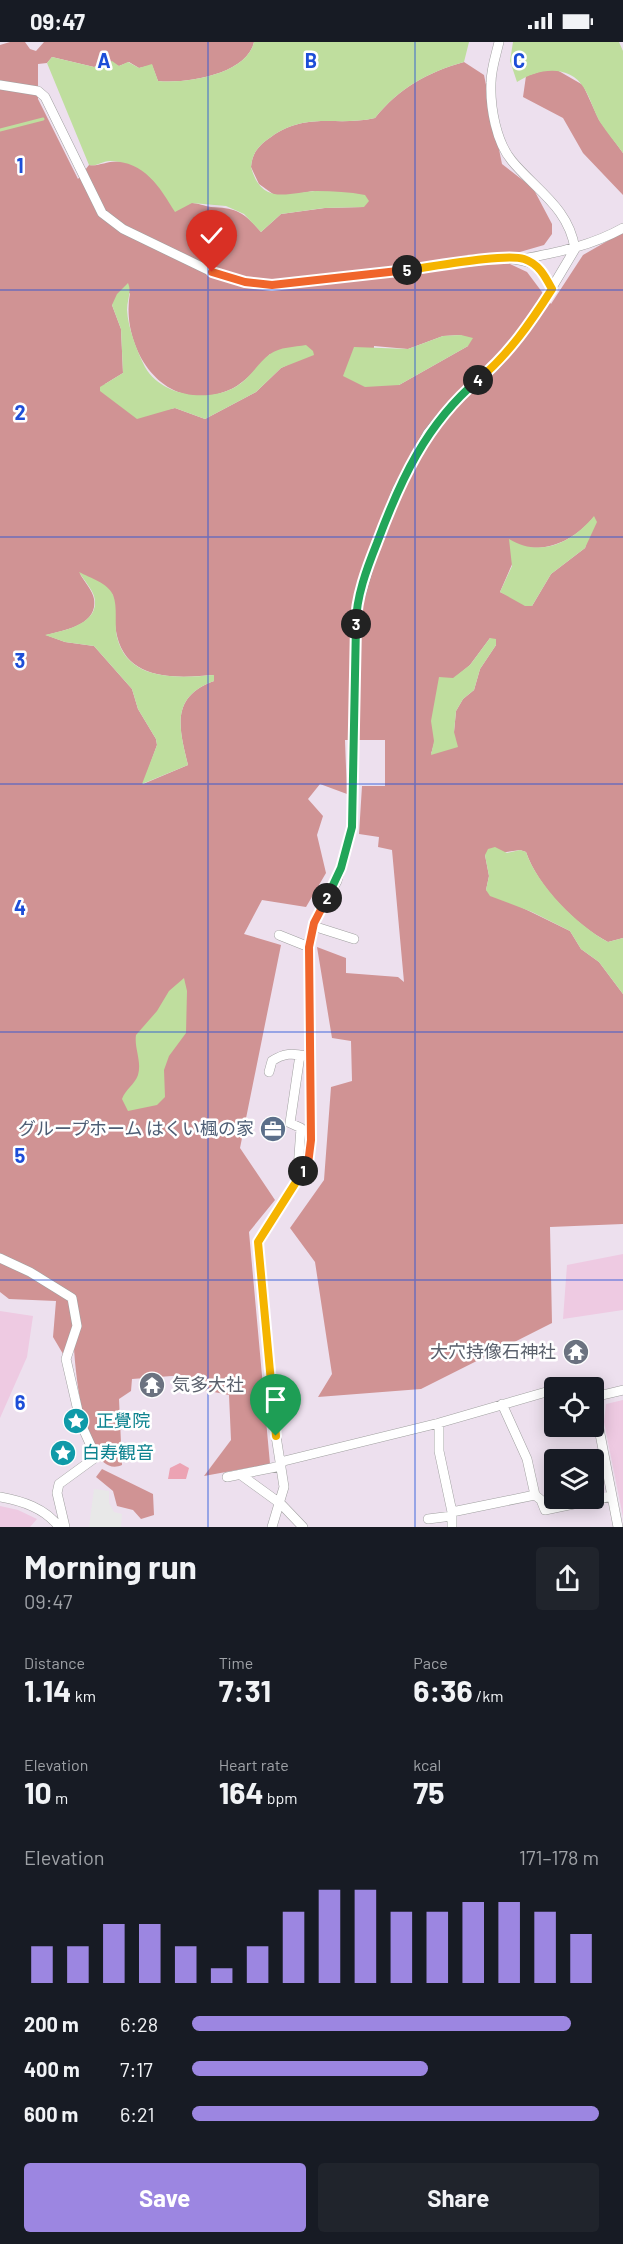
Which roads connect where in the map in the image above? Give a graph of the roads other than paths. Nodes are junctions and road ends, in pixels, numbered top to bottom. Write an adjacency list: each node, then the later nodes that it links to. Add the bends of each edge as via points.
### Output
1 (499, 42): 4 (street, via 490,82 500,140 511,160 557,206 574,237)
2 (0, 85): 5 (street, via 38,91 45,97 102,213 123,229 212,272 272,285 503,258)
3 (623, 228): 4 (street, via 601,241)
4 (575, 249): 5 (street); 6 (street)
5 (523, 259): 6 (street, via 541,268)
6 (552, 289): 7 (street, via 495,366 428,433 397,490 376,545 356,610 352,827 337,880)
7 (313, 926): 9 (street); 10 (street)
8 (279, 935): 10 (street)
9 (354, 939)
10 (309, 947): 12 (street)
11 (300, 1055): 12 (street); 13 (street, via 280,1056 272,1061); 14 (street, via 290,1123 301,1128 301,1145)
12 (311, 1057): 14 (street, via 308,1164)
13 (269, 1072)
14 (287, 1198): 22 (street, via 258,1242)
15 (0, 1258): 32 (street, via 72,1298 76,1314 77,1326 66,1359 81,1424 96,1457 59,1484 57,1493)
16 (623, 1390): 18 (street)
17 (544, 1392): 19 (street)
18 (604, 1395)
19 (502, 1404): 20 (street); 25 (street, via 527,1460)
20 (439, 1424): 22 (street); 29 (street, via 439,1451)
21 (601, 1437): 26 (street)
22 (281, 1464): 23 (street); 28 (street)
23 (241, 1475): 24 (street); 28 (street)
24 (227, 1477)
25 (535, 1495): 26 (street, via 542,1500 545,1510); 29 (street)
26 (612, 1496): 36 (street)
27 (0, 1497): 31 (street, via 38,1508)
28 (281, 1504): 33 (street); 34 (street)
29 (452, 1514): 30 (street); 35 (street)
30 (428, 1519)
31 (59, 1527)
32 (64, 1527)
33 (272, 1527)
34 (303, 1527)
35 (452, 1527)
36 (618, 1527)

